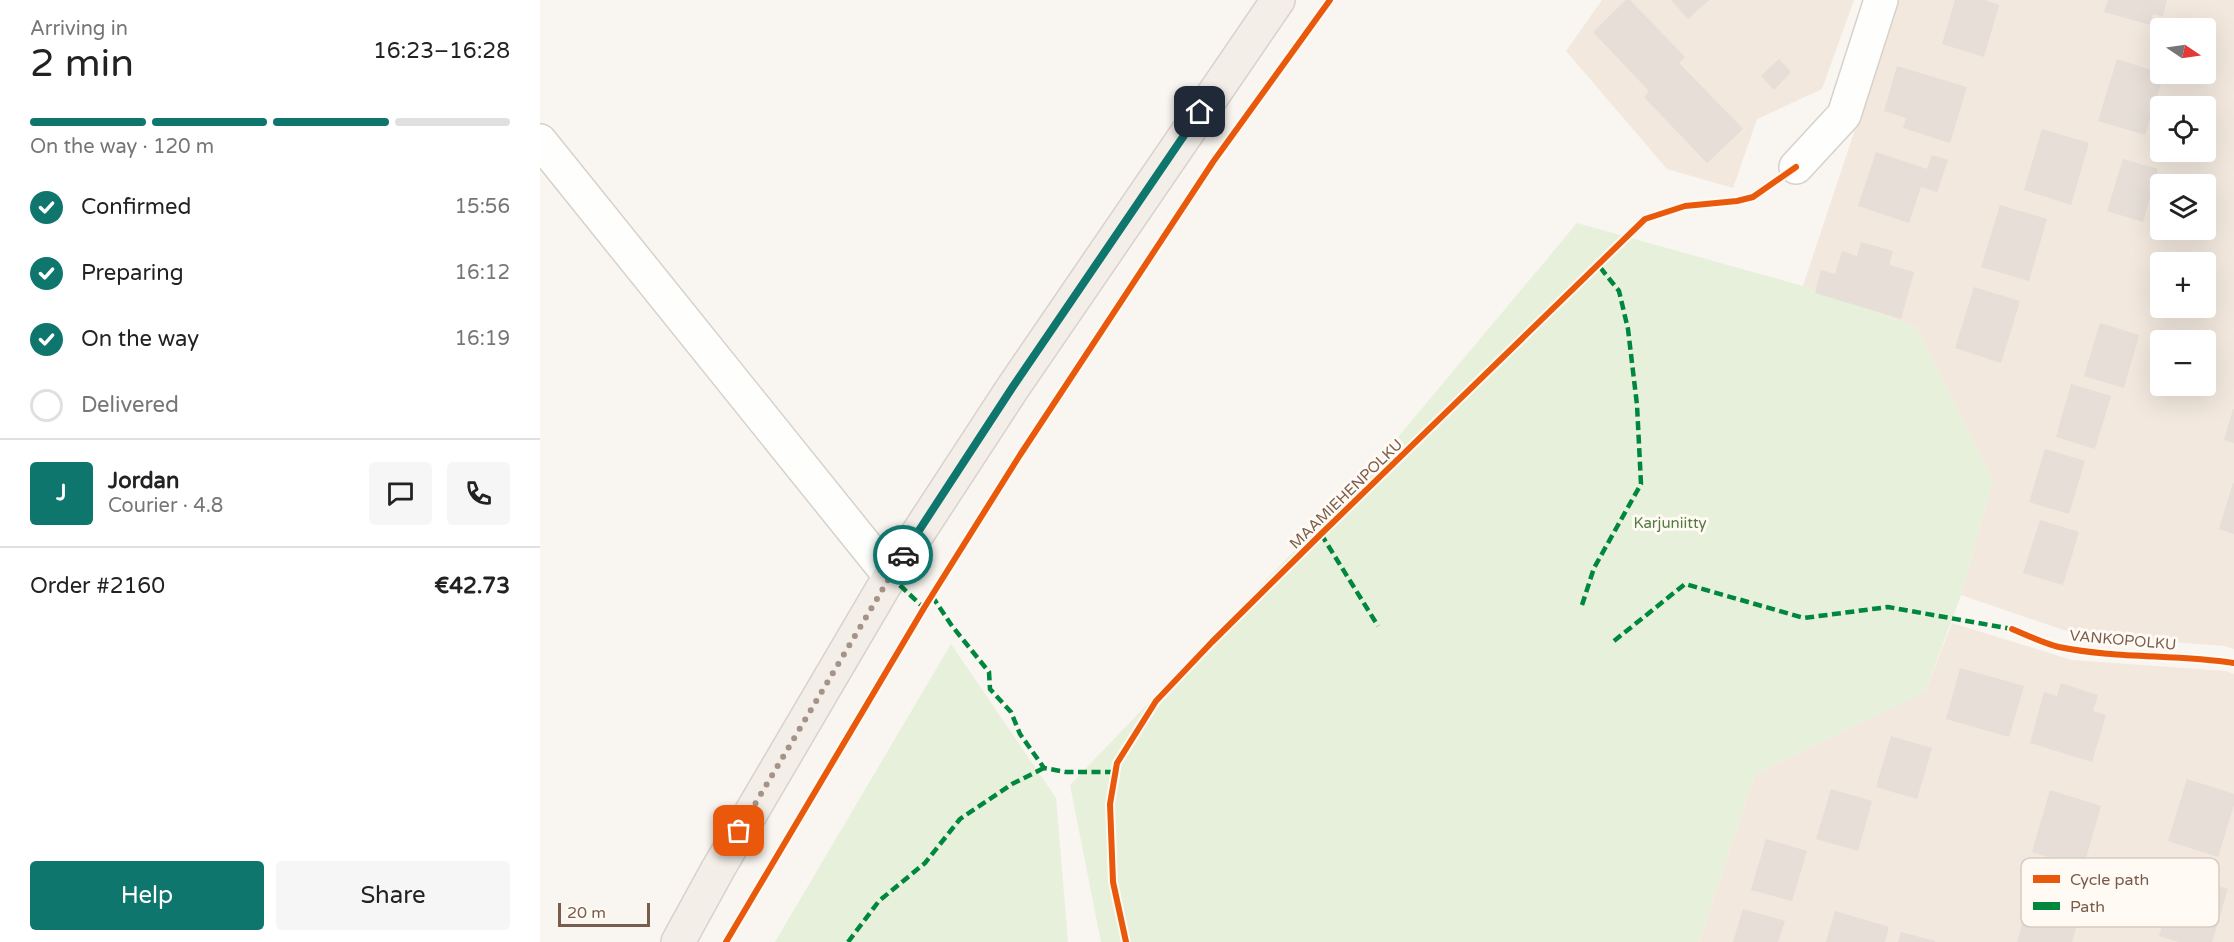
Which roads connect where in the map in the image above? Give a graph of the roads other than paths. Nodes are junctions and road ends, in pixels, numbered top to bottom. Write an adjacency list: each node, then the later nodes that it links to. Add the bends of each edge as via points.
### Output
1 (1278, 0): 5 (main road, via 1012,388)
2 (1881, 0): 4 (street, via 1844,114)
3 (540, 141): 5 (street)
4 (1796, 167)
5 (890, 576): 6 (main road)
6 (678, 942)

